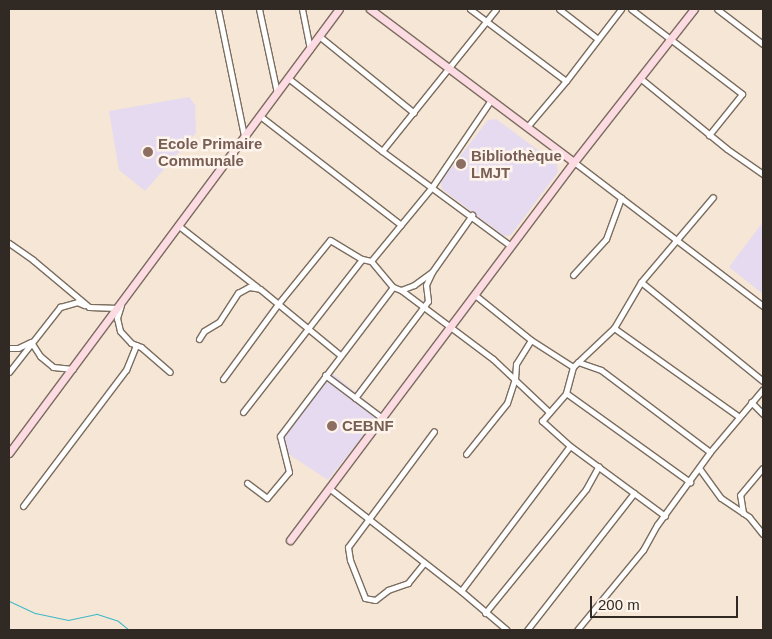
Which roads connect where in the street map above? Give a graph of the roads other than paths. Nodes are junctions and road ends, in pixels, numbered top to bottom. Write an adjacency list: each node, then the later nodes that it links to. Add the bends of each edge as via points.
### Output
1 (218, 9): 29 (street)
2 (259, 9): 23 (street)
3 (302, 9): 18 (street)
4 (339, 9): 14 (street)
5 (370, 9): 19 (street)
6 (470, 9): 13 (street)
7 (496, 9): 13 (street)
8 (559, 9): 15 (street)
9 (621, 9): 15 (street)
10 (631, 9): 16 (street)
11 (694, 9): 16 (street)
12 (717, 9): 17 (street)
13 (485, 22): 19 (street); 22 (street)
14 (319, 36): 18 (street); 25 (street)
15 (598, 39): 22 (street)
16 (672, 40): 21 (street); 28 (street, via 742,94)
17 (763, 44)
18 (310, 48): 20 (street)
19 (448, 67): 24 (street); 25 (street)
20 (288, 78): 23 (street); 30 (street)
21 (640, 78): 28 (street); 31 (street)
22 (566, 81): 27 (street)
23 (277, 93): 26 (street)
24 (491, 100): 27 (street); 33 (street)
25 (414, 113): 30 (street)
26 (260, 116): 29 (street); 37 (street)
27 (527, 127): 31 (street)
28 (709, 135): 32 (street)
29 (244, 137): 38 (street)
30 (382, 151): 33 (street)
31 (574, 162): 35 (street); 41 (street)
32 (763, 174)
33 (432, 187): 36 (street); 37 (street)
34 (713, 197): 39 (street)
35 (621, 198): 39 (street); 45 (street, via 606,239)
36 (472, 215): 41 (street); 44 (street)
37 (401, 225): 43 (street)
38 (179, 226): 48 (street); 52 (street)
39 (676, 240): 46 (street); 53 (street)
40 (9, 243): 54 (street)
41 (511, 246): 50 (street)
42 (362, 259): 43 (street); 51 (street, via 330,240); 58 (street)
43 (371, 261): 47 (street)
44 (432, 272): 49 (street); 55 (street, via 426,285 428,301)
45 (573, 275)
46 (641, 282): 57 (street); 73 (street)
47 (393, 287): 49 (street); 64 (street)
48 (260, 289): 51 (street); 59 (street, via 249,287 238,293 219,322 204,331)
49 (401, 290): 55 (street)
50 (475, 295): 56 (street); 60 (street)
51 (278, 304): 58 (street); 71 (street)
52 (120, 305): 54 (street); 62 (street, via 117,318 120,331); 67 (street)
53 (763, 306)
54 (89, 307): 61 (street, via 77,302 60,307)
55 (424, 307): 56 (street); 76 (street)
56 (452, 327): 72 (street); 82 (street)
57 (614, 328): 65 (street); 81 (street)
58 (308, 329): 64 (street); 79 (street)
59 (199, 339)
60 (531, 340): 66 (street); 72 (street, via 516,364)
61 (31, 342): 63 (street); 67 (street, via 53,367); 68 (street)
62 (136, 345): 69 (street); 95 (street, via 126,370)
63 (9, 348)
64 (340, 355): 70 (street)
65 (578, 362): 66 (street); 85 (street, via 601,370)
66 (573, 367): 75 (street)
67 (74, 368): 86 (street)
68 (9, 372)
69 (170, 372)
70 (325, 375): 76 (street); 92 (street, via 280,436 289,472 267,498)
71 (223, 379)
72 (515, 380): 78 (street); 87 (street, via 507,403)
73 (763, 380)
74 (763, 389): 77 (street)
75 (566, 393): 78 (street); 91 (street)
76 (355, 398): 82 (street)
77 (751, 402): 80 (street); 81 (street)
78 (548, 411): 84 (street, via 542,421)
79 (243, 412)
80 (763, 414)
81 (738, 416): 85 (street)
82 (382, 418): 93 (street)
83 (434, 431): 98 (street)
84 (570, 446): 88 (street); 102 (street)
85 (710, 452): 89 (street)
86 (9, 453)
87 (466, 454)
88 (599, 466): 94 (street); 103 (street, via 586,490)
89 (699, 468): 91 (street); 96 (street, via 722,498)
90 (763, 468): 96 (street, via 740,495)
91 (690, 482): 97 (street)
92 (247, 483)
93 (329, 488): 98 (street); 100 (street)
94 (634, 493): 97 (street); 105 (street)
95 (23, 506)
96 (743, 513): 99 (street)
97 (665, 516): 106 (street, via 624,575)
98 (370, 519): 101 (street); 101 (street, via 348,546 365,598 375,600 388,590 408,583)
99 (763, 534)
100 (290, 540)
101 (424, 563): 102 (street)
102 (461, 591): 103 (street)
103 (485, 614): 104 (street)
104 (507, 630)
105 (528, 630)
106 (577, 630)

